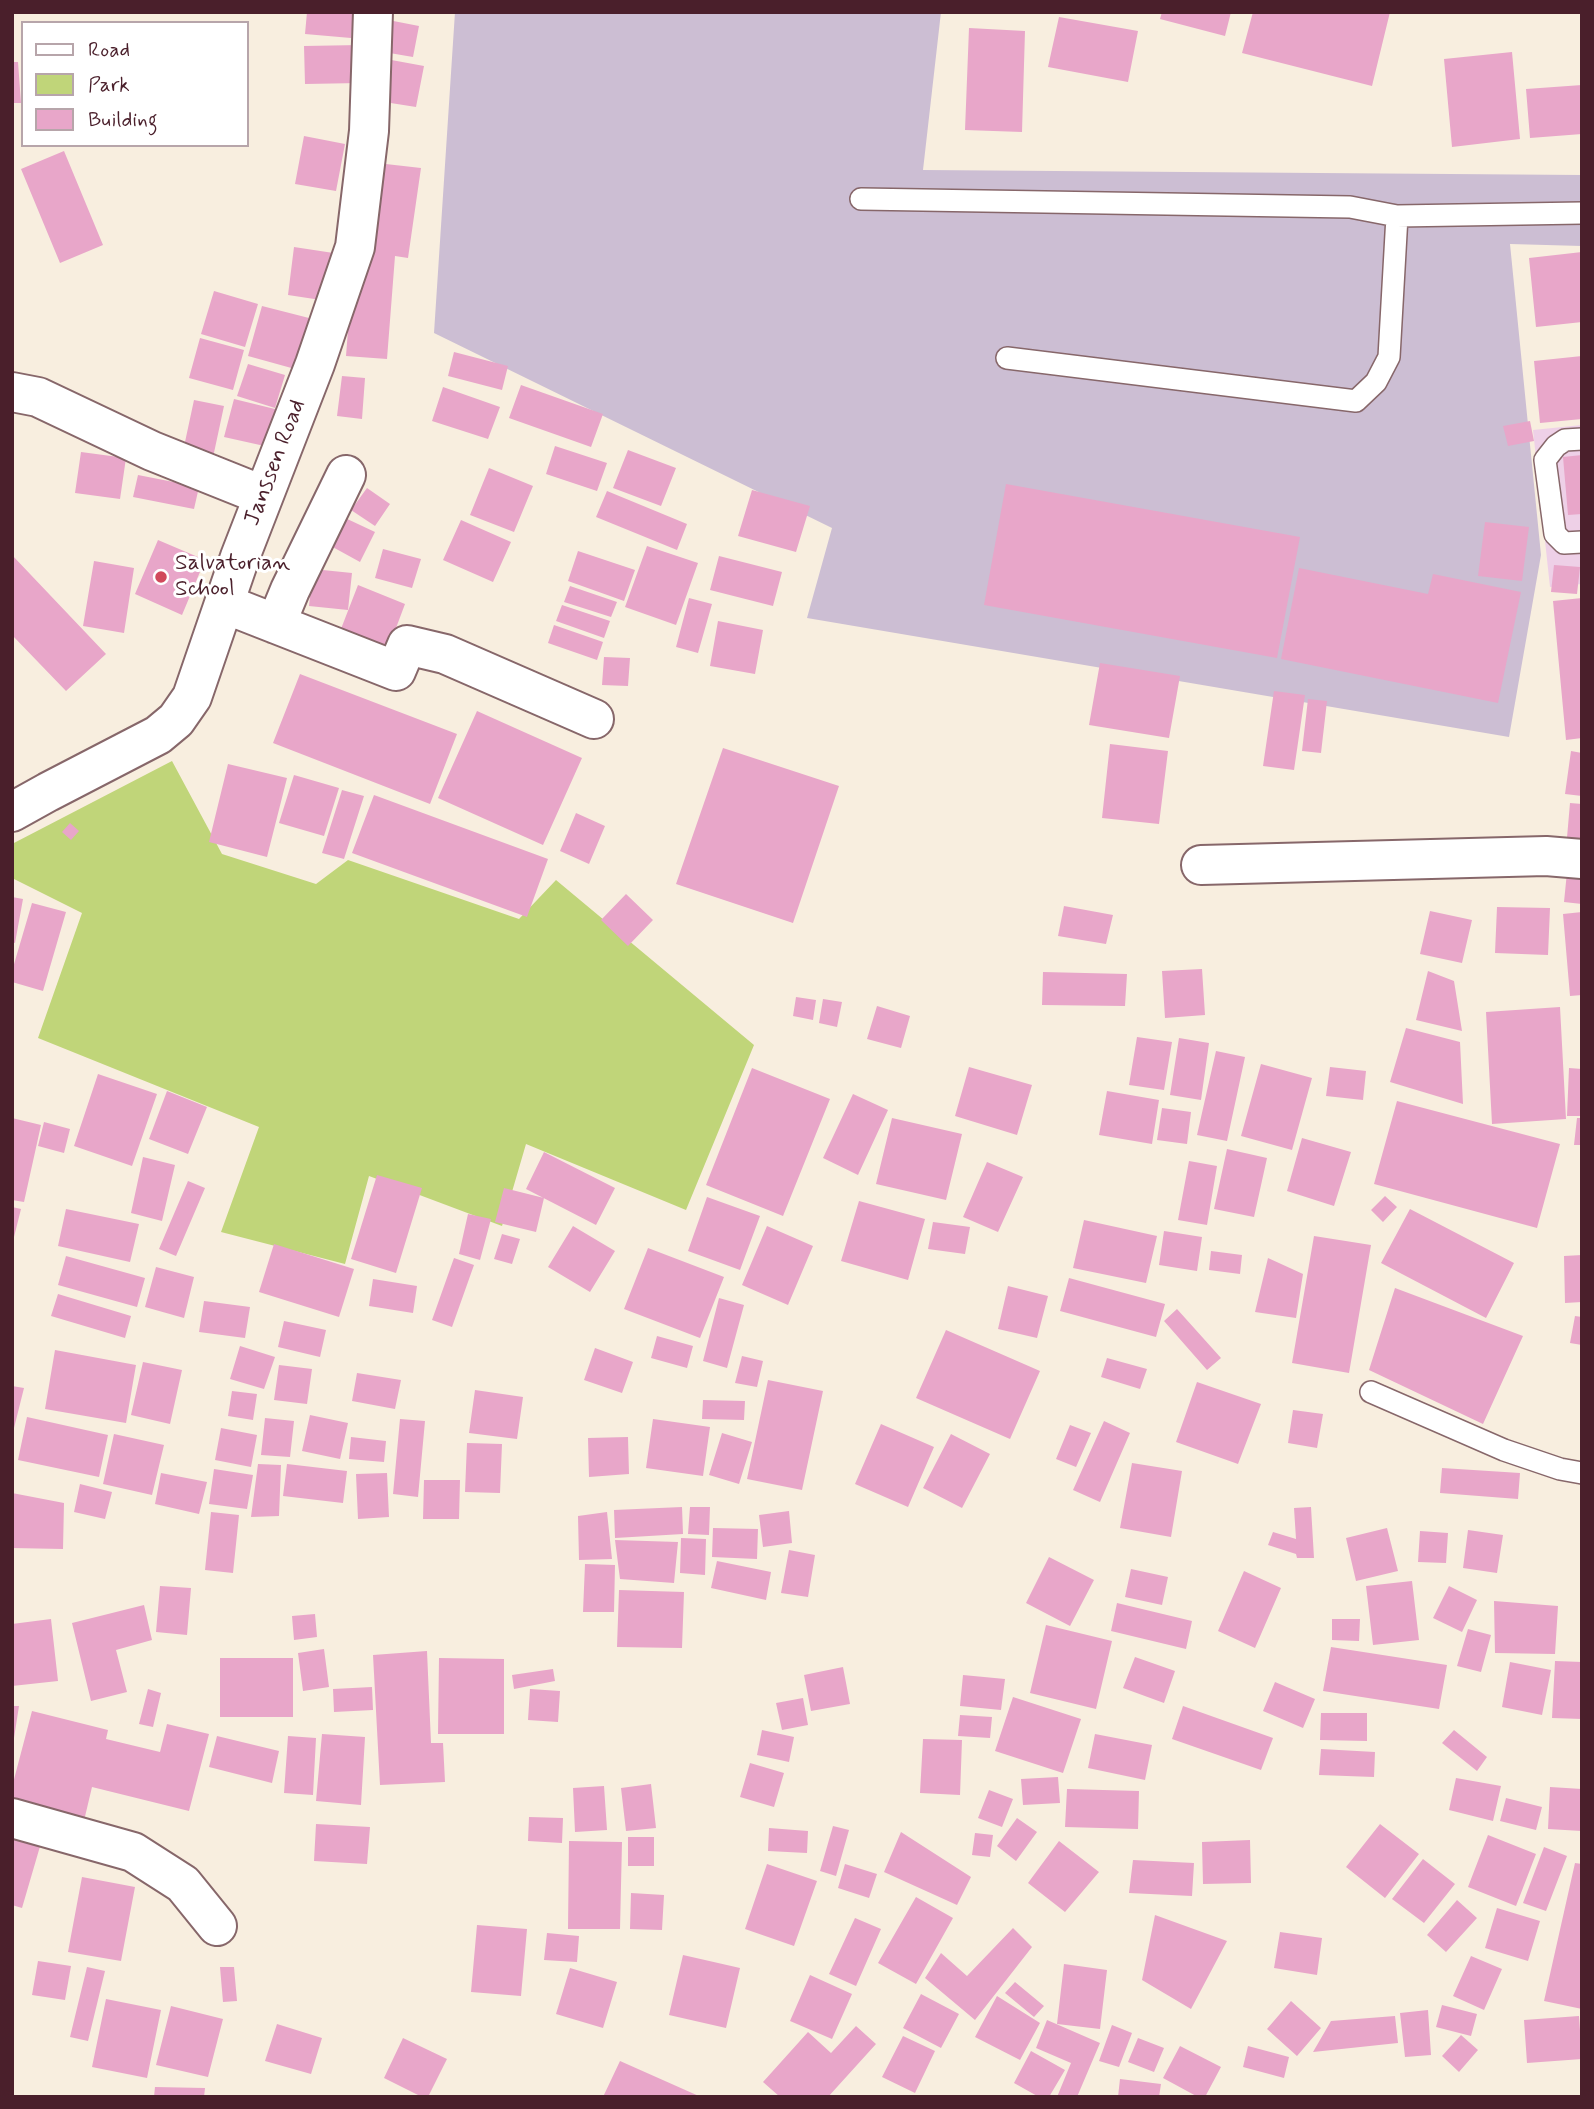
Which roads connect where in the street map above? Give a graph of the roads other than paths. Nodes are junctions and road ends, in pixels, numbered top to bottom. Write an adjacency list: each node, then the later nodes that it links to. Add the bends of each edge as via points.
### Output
1 (373, 12): 9 (street, Janssen Road, via 369,131 355,247 315,364)
2 (861, 199): 4 (lane, via 1350,207)
3 (1582, 213): 4 (lane)
4 (1397, 216): 5 (lane, via 1390,357 1376,382 1356,401)
5 (1007, 358)
6 (12, 392): 9 (street, via 38,397 152,451)
7 (1582, 439): 10 (lane, via 1565,440 1545,460 1555,534 1564,543)
8 (346, 475): 12 (street)
9 (262, 495): 11 (street, Janssen Road)
10 (1582, 542)
11 (225, 604): 12 (street); 14 (street, Janssen Road, via 192,697 176,720 158,735)
12 (276, 624): 13 (street, via 396,671 407,645 445,654)
13 (594, 719)
14 (12, 812)
15 (1582, 859): 16 (street, via 1546,856)
16 (1201, 865)
17 (1371, 1392): 18 (lane, via 1504,1450)
18 (1582, 1473)
19 (12, 1818): 20 (street, via 133,1852 183,1884)
20 (217, 1926)

